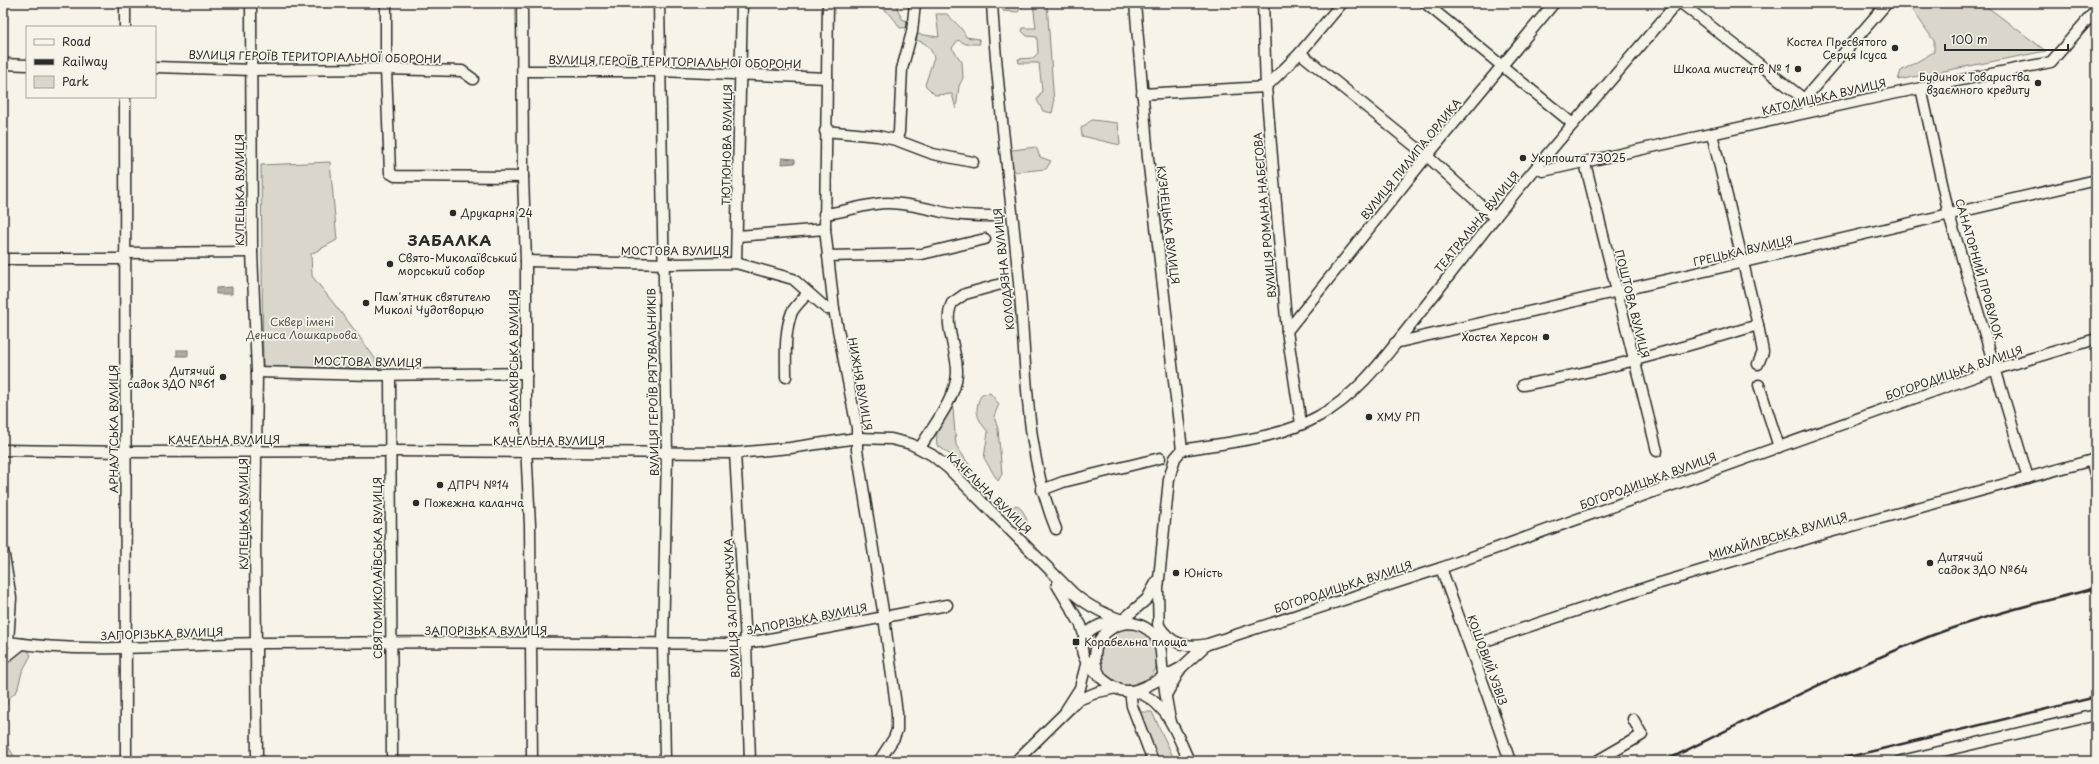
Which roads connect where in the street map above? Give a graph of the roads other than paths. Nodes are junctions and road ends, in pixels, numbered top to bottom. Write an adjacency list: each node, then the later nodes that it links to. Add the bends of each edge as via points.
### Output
1 (124, 3): 19 (street)
2 (251, 3): 26 (street, КУПЕЦЬКА ВУЛИЦЯ)
3 (386, 3): 25 (street)
4 (522, 3): 27 (street, ЗАБАЛКІВСЬКА ВУЛИЦЯ)
5 (659, 3): 28 (street, ВУЛИЦЯ ГЕРОЇВ РЯТУВАЛЬНИКІВ)
6 (742, 3): 29 (street, ТЮТЮНОВА ВУЛИЦЯ)
7 (828, 3): 30 (street, НИЖНЯ ВУЛИЦЯ)
8 (915, 3): 41 (street, via 912,32 902,69 899,132)
9 (992, 3): 97 (street, КОЛОДЯЗНА ВУЛИЦЯ, via 1005,164 1019,282 1029,418)
10 (1135, 3): 34 (street, КУЗНЕЦЬКА ВУЛИЦЯ)
11 (1263, 3): 32 (street, ВУЛИЦЯ РОМАНА НАБЄГОВА)
12 (1342, 3): 20 (street)
13 (1425, 3): 24 (street)
14 (1554, 3): 24 (street, ВУЛИЦЯ ПИЛИПА ОРЛИКА)
15 (1677, 3): 38 (street, ТЕАТРАЛЬНА ВУЛИЦЯ)
16 (1681, 3): 36 (street)
17 (1887, 3): 36 (street)
18 (2096, 10): 33 (street, КАТОЛИЦЬКА ВУЛИЦЯ, via 2051,62)
19 (125, 26)
20 (1300, 53): 32 (street); 42 (street)
21 (3, 64): 22 (street)
22 (26, 65)
23 (156, 67): 26 (street, ВУЛИЦЯ ГЕРОЇВ ТЕРИТОРІАЛЬНОЇ ОБОРОНИ)
24 (1502, 67): 38 (street); 42 (street, ВУЛИЦЯ ПИЛИПА ОРЛИКА)
25 (386, 69): 26 (street, ВУЛИЦЯ ГЕРОЇВ ТЕРИТОРІАЛЬНОЇ ОБОРОНИ); 31 (street, ВУЛИЦЯ ГЕРОЇВ ТЕРИТОРІАЛЬНОЇ ОБОРОНИ, via 462,72); 46 (street, via 390,173 395,176)
26 (252, 70): 55 (street, КУПЕЦЬКА ВУЛИЦЯ)
27 (522, 71): 28 (street, ВУЛИЦЯ ГЕРОЇВ ТЕРИТОРІАЛЬНОЇ ОБОРОНИ); 46 (street, ЗАБАЛКІВСЬКА ВУЛИЦЯ)
28 (660, 72): 29 (street, ВУЛИЦЯ ГЕРОЇВ ТЕРИТОРІАЛЬНОЇ ОБОРОНИ); 61 (street, ВУЛИЦЯ ГЕРОЇВ РЯТУВАЛЬНИКІВ)
29 (741, 75): 30 (street, ВУЛИЦЯ ГЕРОЇВ ТЕРИТОРІАЛЬНОЇ ОБОРОНИ); 53 (street, ТЮТЮНОВА ВУЛИЦЯ)
30 (827, 78): 39 (street, НИЖНЯ ВУЛИЦЯ)
31 (473, 79)
32 (1266, 88): 34 (street); 68 (street, ВУЛИЦЯ РОМАНА НАБЄГОВА)
33 (1921, 88): 37 (street, КАТОЛИЦЬКА ВУЛИЦЯ); 49 (street, САНАТОРНИЙ ПРОВУЛОК)
34 (1142, 94): 85 (street, КУЗНЕЦЬКА ВУЛИЦЯ)
35 (125, 98): 56 (street, АРНАУТСЬКА ВУЛИЦЯ)
36 (1804, 98): 37 (street)
37 (1807, 112): 40 (street, КАТОЛИЦЬКА ВУЛИЦЯ)
38 (1573, 124): 45 (street, ТЕАТРАЛЬНА ВУЛИЦЯ)
39 (825, 131): 41 (street); 48 (street, НИЖНЯ ВУЛИЦЯ)
40 (1712, 134): 44 (street, КАТОЛИЦЬКА ВУЛИЦЯ); 62 (street)
41 (896, 140): 43 (street, via 933,154)
42 (1427, 156): 51 (street); 68 (street, ВУЛИЦЯ ПИЛИПА ОРЛИКА)
43 (973, 162)
44 (1586, 163): 45 (street, КАТОЛИЦЬКА ВУЛИЦЯ, via 1543,171); 65 (street, ПОШТОВА ВУЛИЦЯ)
45 (1538, 167): 51 (street, ТЕАТРАЛЬНА ВУЛИЦЯ)
46 (523, 177): 59 (street, ЗАБАЛКІВСЬКА ВУЛИЦЯ)
47 (2096, 180): 49 (street, ГРЕЦЬКА ВУЛИЦЯ)
48 (824, 214): 50 (street, via 846,212 876,203 889,203 962,215); 52 (street, НИЖНЯ ВУЛИЦЯ)
49 (1949, 215): 62 (street, ГРЕЦЬКА ВУЛИЦЯ); 73 (street, САНАТОРНИЙ ПРОВУЛОК)
50 (995, 216)
51 (1495, 218): 70 (street, ТЕАТРАЛЬНА ВУЛИЦЯ)
52 (825, 229): 53 (street); 57 (street, НИЖНЯ ВУЛИЦЯ)
53 (738, 236): 60 (street, ТЮТЮНОВА ВУЛИЦЯ)
54 (985, 239): 57 (street, via 922,254)
55 (252, 252): 56 (street); 74 (street, КУПЕЦЬКА ВУЛИЦЯ)
56 (125, 256): 58 (street); 88 (street, АРНАУТСЬКА ВУЛИЦЯ)
57 (828, 256): 66 (street, НИЖНЯ ВУЛИЦЯ)
58 (3, 258)
59 (526, 261): 61 (street, МОСТОВА ВУЛИЦЯ); 75 (street, ЗАБАЛКІВСЬКА ВУЛИЦЯ)
60 (736, 263): 61 (street, МОСТОВА ВУЛИЦЯ); 64 (street, МОСТОВА ВУЛИЦЯ, via 787,277)
61 (663, 264): 91 (street, ВУЛИЦЯ ГЕРОЇВ РЯТУВАЛЬНИКІВ)
62 (1742, 264): 65 (street, ГРЕЦЬКА ВУЛИЦЯ); 67 (street)
63 (1001, 284): 83 (street, via 965,294 952,303 948,316 956,367 955,383 943,412)
64 (808, 293): 66 (street, МОСТОВА ВУЛИЦЯ, via 827,309); 77 (street, via 791,317 786,345)
65 (1617, 293): 70 (street, ГРЕЦЬКА ВУЛИЦЯ); 71 (street, ПОШТОВА ВУЛИЦЯ)
66 (834, 309): 81 (street, НИЖНЯ ВУЛИЦЯ, via 856,419)
67 (1758, 325): 71 (street); 72 (street, via 1763,352)
68 (1287, 331): 80 (street, ВУЛИЦЯ РОМАНА НАБЄГОВА)
69 (2096, 339): 73 (street, БОГОРОДИЦЬКА ВУЛИЦЯ)
70 (1396, 344): 80 (street, ТЕАТРАЛЬНА ВУЛИЦЯ, via 1344,399 1319,416)
71 (1634, 361): 78 (street); 87 (street, ПОШТОВА ВУЛИЦЯ)
72 (1758, 364)
73 (1996, 369): 82 (street, БОГОРОДИЦЬКА ВУЛИЦЯ); 96 (street, САНАТОРНИЙ ПРОВУЛОК)
74 (257, 372): 76 (street, МОСТОВА ВУЛИЦЯ); 89 (street, КУПЕЦЬКА ВУЛИЦЯ)
75 (526, 373): 76 (street, МОСТОВА ВУЛИЦЯ); 90 (street, ЗАБАЛКІВСЬКА ВУЛИЦЯ)
76 (390, 375): 86 (street, СВЯТОМИКОЛАЇВСЬКА ВУЛИЦЯ)
77 (786, 377)
78 (1523, 385)
79 (1759, 385): 82 (street)
80 (1301, 424): 85 (street, ТЕАТРАЛЬНА ВУЛИЦЯ, via 1271,434)
81 (857, 438): 83 (street, КАЧЕЛЬНА ВУЛИЦЯ, via 891,439); 92 (street, КАЧЕЛЬНА ВУЛИЦЯ); 106 (street, НИЖНЯ ВУЛИЦЯ)
82 (1779, 447): 101 (street, БОГОРОДИЦЬКА ВУЛИЦЯ)
83 (920, 448): 100 (street, КАЧЕЛЬНА ВУЛИЦЯ, via 948,468)
84 (3, 450): 88 (street, КАЧЕЛЬНА ВУЛИЦЯ)
85 (1182, 450): 102 (street, via 1174,458 1169,479)
86 (389, 451): 89 (street, КАЧЕЛЬНА ВУЛИЦЯ); 90 (street, КАЧЕЛЬНА ВУЛИЦЯ); 110 (street, СВЯТОМИКОЛАЇВСЬКА ВУЛИЦЯ)
87 (1657, 451)
88 (126, 452): 89 (street, КАЧЕЛЬНА ВУЛИЦЯ); 120 (street, АРНАУТСЬКА ВУЛИЦЯ)
89 (256, 452): 112 (street, КУПЕЦЬКА ВУЛИЦЯ)
90 (527, 452): 91 (street, КАЧЕЛЬНА ВУЛИЦЯ); 113 (street, ЗАБАЛКІВСЬКА ВУЛИЦЯ)
91 (667, 453): 92 (street, КАЧЕЛЬНА ВУЛИЦЯ); 114 (street, ВУЛИЦЯ ГЕРОЇВ РЯТУВАЛЬНИКІВ)
92 (735, 453): 115 (street, ВУЛИЦЯ ЗАПОРОЖЧУКА)
93 (1160, 458): 97 (street, via 1063,482)
94 (2094, 460): 95 (street); 96 (street, МИХАЙЛІВСЬКА ВУЛИЦЯ)
95 (2096, 477)
96 (2028, 478): 118 (street, МИХАЙЛІВСЬКА ВУЛИЦЯ, via 1819,535 1657,584)
97 (1042, 490): 98 (street, КОЛОДЯЗНА ВУЛИЦЯ)
98 (1056, 529)
99 (3, 550): 116 (street, ЗАПОРІЗЬКА ВУЛИЦЯ, via 10,598 8,642)
100 (1044, 565): 105 (street, КАЧЕЛЬНА ВУЛИЦЯ, via 1087,605); 109 (street, КАЧЕЛЬНА ВУЛИЦЯ, via 1075,613)
101 (1441, 568): 117 (street, БОГОРОДИЦЬКА ВУЛИЦЯ); 118 (street, КОШОВИЙ УЗВІЗ)
102 (1159, 578): 104 (street, via 1152,593); 108 (street)
103 (947, 605): 106 (street, ЗАПОРІЗЬКА ВУЛИЦЯ)
104 (1136, 611): 105 (street); 107 (street)
105 (1108, 616): 107 (street, КАЧЕЛЬНА ВУЛИЦЯ)
106 (884, 617): 115 (street, ЗАПОРІЗЬКА ВУЛИЦЯ); 140 (street, НИЖНЯ ВУЛИЦЯ, via 897,730)
107 (1128, 622): 109 (street, via 1102,625); 111 (street, via 1143,627); 121 (street, via 1111,628 1103,635)
108 (1158, 624): 111 (street); 119 (street, via 1166,636)
109 (1084, 637): 121 (street, КАЧЕЛЬНА ВУЛИЦЯ); 121 (street, via 1081,645 1082,654)
110 (390, 642): 112 (street, ЗАПОРІЗЬКА ВУЛИЦЯ); 113 (street, ЗАПОРІЗЬКА ВУЛИЦЯ); 136 (street, СВЯТОМИКОЛАЇВСЬКА ВУЛИЦЯ)
111 (1159, 642): 119 (street, БОГОРОДИЦЬКА ВУЛИЦЯ); 123 (street)
112 (256, 643): 120 (street, ЗАПОРІЗЬКА ВУЛИЦЯ); 135 (street, КУПЕЦЬКА ВУЛИЦЯ)
113 (531, 643): 114 (street, ЗАПОРІЗЬКА ВУЛИЦЯ); 137 (street, ЗАБАЛКІВСЬКА ВУЛИЦЯ)
114 (663, 643): 115 (street, ЗАПОРІЗЬКА ВУЛИЦЯ); 138 (street, ВУЛИЦЯ ГЕРОЇВ РЯТУВАЛЬНИКІВ)
115 (746, 643): 139 (street, ВУЛИЦЯ ЗАПОРОЖЧУКА)
116 (22, 644): 120 (street, ЗАПОРІЗЬКА ВУЛИЦЯ); 122 (street)
117 (1208, 644): 119 (street, БОГОРОДИЦЬКА ВУЛИЦЯ); 124 (street, БОГОРОДИЦЬКА ВУЛИЦЯ)
118 (1470, 646): 144 (street, КОШОВИЙ УЗВІЗ)
119 (1189, 647)
120 (126, 648): 134 (street, АРНАУТСЬКА ВУЛИЦЯ)
121 (1090, 658): 127 (street, via 1101,677 1108,685); 130 (street, via 1080,688)
122 (3, 659)
123 (1162, 663): 125 (street); 126 (street, via 1158,674)
124 (1180, 668): 125 (street, БОГОРОДИЦЬКА ВУЛИЦЯ); 129 (street, БОГОРОДИЦЬКА ВУЛИЦЯ)
125 (1163, 676): 126 (street, БОГОРОДИЦЬКА ВУЛИЦЯ); 129 (street)
126 (1151, 682): 128 (street)
127 (1116, 688): 128 (street); 130 (street, via 1087,696)
128 (1130, 691): 133 (street, via 1152,699 1164,710); 142 (street, via 1132,706)
129 (1166, 695): 133 (street)
130 (1066, 710): 141 (street)
131 (2096, 715): 146 (street)
132 (1632, 719): 145 (street, via 1642,735)
133 (1171, 722): 143 (street)
134 (126, 761)
135 (257, 761)
136 (392, 761)
137 (532, 761)
138 (665, 761)
139 (750, 761)
140 (879, 761)
141 (1016, 761)
142 (1154, 761)
143 (1189, 761)
144 (1510, 761)
145 (1597, 761)
146 (1901, 761)

